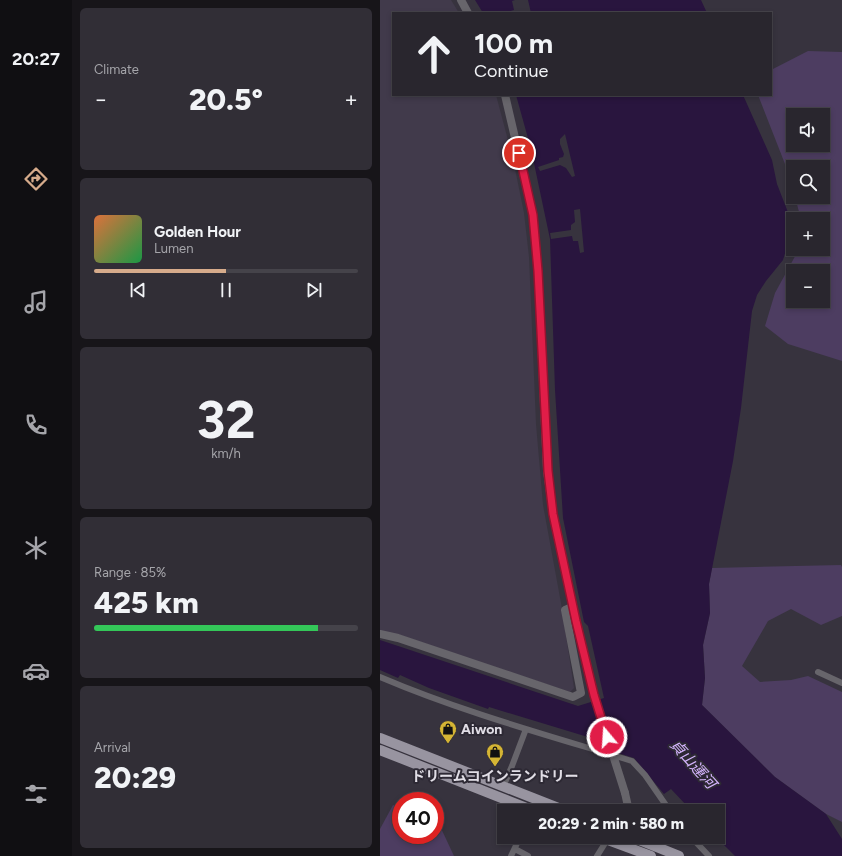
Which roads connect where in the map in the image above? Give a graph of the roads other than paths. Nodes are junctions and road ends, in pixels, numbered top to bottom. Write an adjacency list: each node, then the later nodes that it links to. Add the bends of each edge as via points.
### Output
1 (461, 0): 2 (street)
2 (467, 12)
3 (505, 96): 4 (street, via 533,215 548,471 553,514)
4 (572, 607): 5 (street, via 565,610 580,693 573,698); 17 (street, bridge, via 594,695)
5 (380, 634)
6 (818, 672): 8 (street)
7 (380, 677): 9 (street, via 420,694)
8 (842, 683)
9 (526, 729): 12 (street); 18 (street, via 632,761)
10 (380, 738): 12 (main road)
11 (380, 750): 14 (main road)
12 (503, 787): 13 (main road)
13 (537, 799): 15 (street); 16 (main road)
14 (515, 804)
15 (535, 804)
16 (549, 804)
17 (627, 804)
18 (665, 804)
19 (517, 844): 25 (street)
20 (602, 844): 29 (street)
21 (620, 844): 26 (main road)
22 (634, 844): 26 (street)
23 (649, 844): 31 (main road)
24 (698, 844): 32 (street)
25 (515, 849): 27 (street); 28 (street)
26 (639, 851): 30 (main road)
27 (511, 856)
28 (528, 856)
29 (597, 856)
30 (651, 856)
31 (679, 856)
32 (709, 856)

